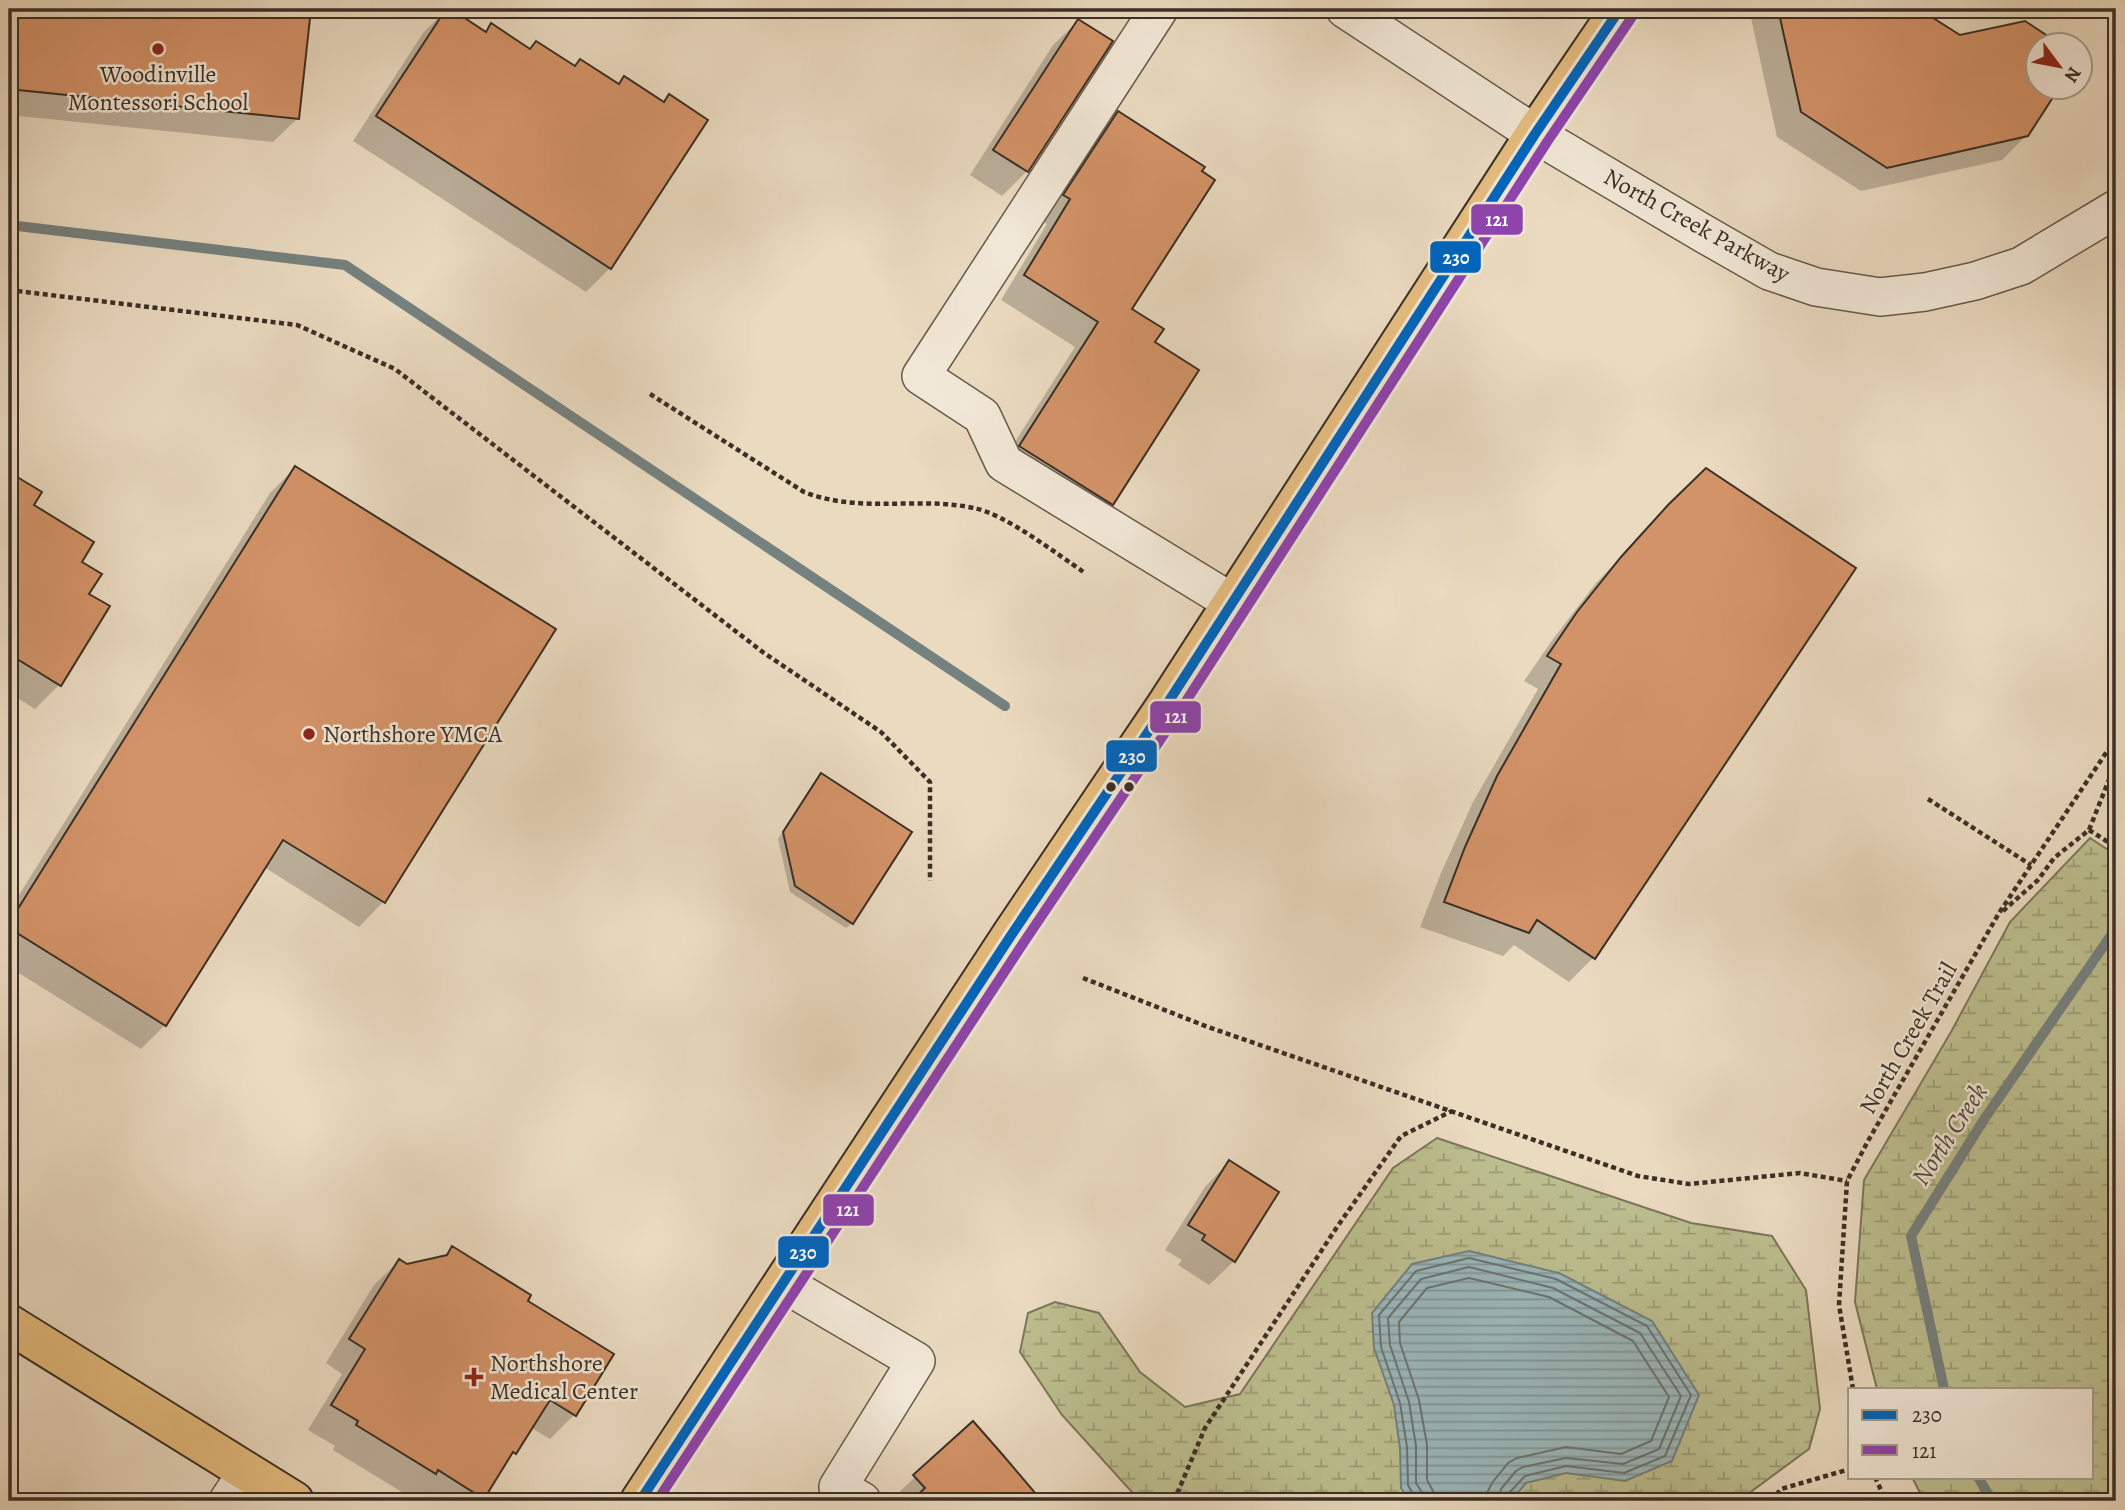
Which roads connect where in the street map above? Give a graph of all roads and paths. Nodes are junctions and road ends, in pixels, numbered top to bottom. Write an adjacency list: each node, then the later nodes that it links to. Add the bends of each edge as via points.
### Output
1 (1159, 9): 9 (street, via 921,376 982,416 1004,463)
2 (1345, 9): 4 (street, North Creek Parkway)
3 (1620, 9): 4 (main road)
4 (1535, 134): 5 (street, North Creek Parkway, via 1769,271 1816,287 1880,297 1925,292 2021,266); 9 (main road)
5 (2116, 209)
6 (9, 290): 16 (path, via 297,326 395,369 764,653 881,732 930,782)
7 (650, 394): 8 (path, via 804,492 853,503 976,508 1000,517)
8 (1085, 573)
9 (1233, 603): 21 (main road)
10 (2116, 738): 15 (path, North Creek Trail)
11 (2116, 762): 13 (path)
12 (1927, 799): 15 (path)
13 (2090, 830): 14 (path); 17 (path, via 2054,858 2038,880)
14 (2116, 847)
15 (2031, 865): 17 (path, North Creek Trail)
16 (930, 881)
17 (1999, 914): 20 (path, North Creek Trail)
18 (1083, 978): 19 (path, via 1208,1027)
19 (1452, 1111): 20 (path, via 1638,1176 1689,1184 1800,1173); 30 (path, via 1401,1136 1205,1428)
20 (1847, 1181): 23 (path, North Creek Trail, via 1839,1305)
21 (783, 1283): 28 (main road); 29 (street, via 916,1362 838,1488)
22 (9, 1324): 26 (main road)
23 (1853, 1388)
24 (1848, 1470): 31 (path, via 1782,1489)
25 (1875, 1478): 32 (path)
26 (238, 1487): 27 (main road)
27 (294, 1501)
28 (640, 1501)
29 (862, 1501)
30 (1174, 1501)
31 (1772, 1501)
32 (1886, 1501)

